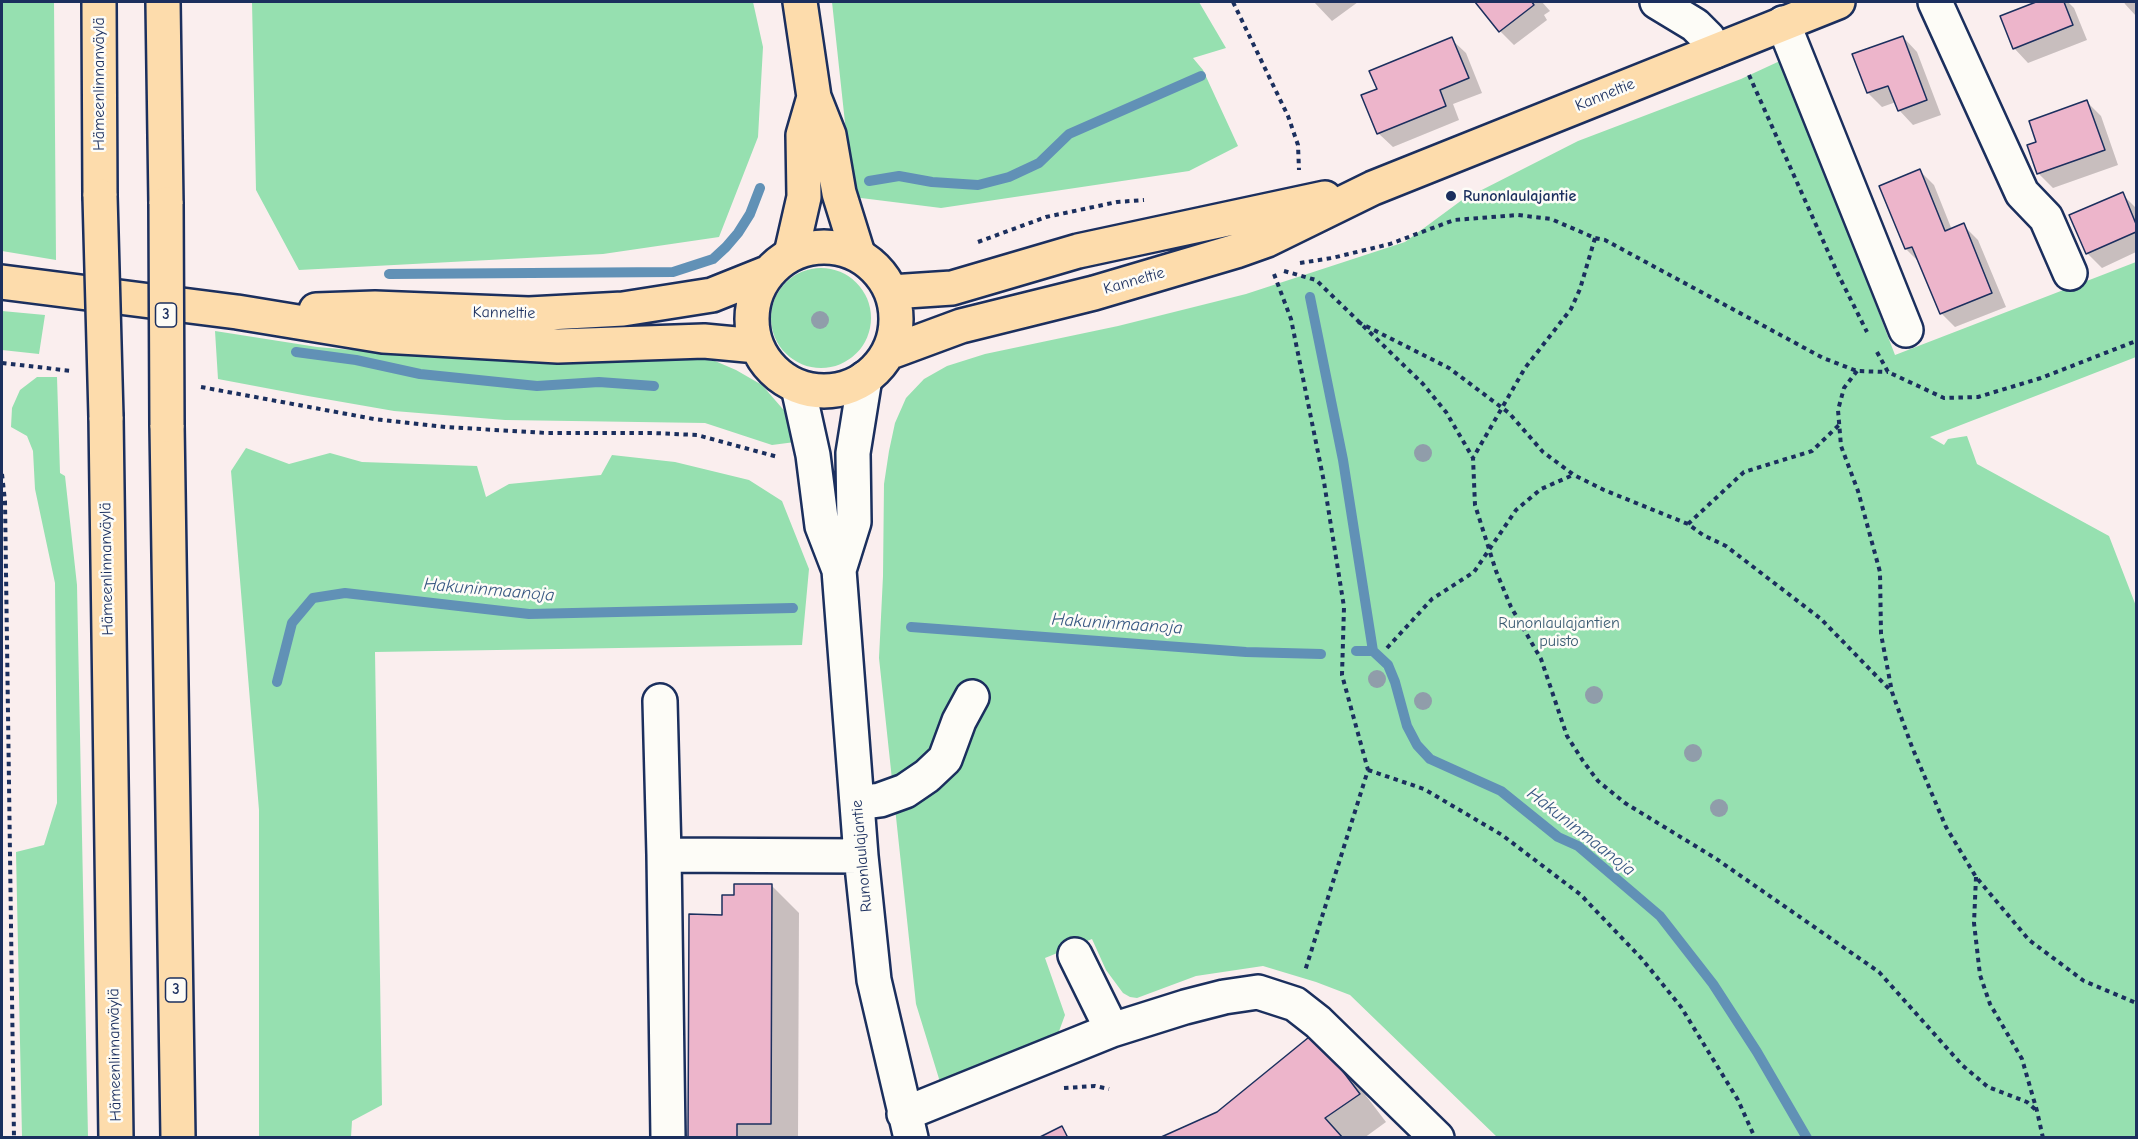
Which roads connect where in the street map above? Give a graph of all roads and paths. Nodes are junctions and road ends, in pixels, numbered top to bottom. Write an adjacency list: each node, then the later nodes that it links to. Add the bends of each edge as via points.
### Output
1 (99, 2): 58 (main road, Hämeenlinnanväylä, bridge)
2 (163, 2): 59 (main road, 3, bridge)
3 (800, 2): 10 (main road)
4 (1233, 2): 11 (path, via 1288,116 1298,145)
5 (1657, 2): 9 (street, via 1695,25)
6 (1838, 2): 8 (main road, Kanneltie)
7 (1935, 2): 17 (street, via 2022,193 2046,218)
8 (1783, 23): 9 (main road, Kanneltie); 22 (street)
9 (1715, 51): 12 (main road, Kanneltie)
10 (814, 97): 14 (main road, via 829,135 838,193); 15 (main road, via 803,135 804,197)
11 (1299, 176)
12 (1373, 188): 19 (main road, Kanneltie, via 1078,251 952,288); 24 (main road, Kanneltie, via 1236,251 1094,293 961,326)
13 (1595, 238): 16 (path, via 1551,219 1518,215 1454,220 1390,244); 26 (path, via 1678,278 1793,343); 32 (path, via 1571,309 1525,368)
14 (858, 254): 15 (main road, via 842,248 807,248); 19 (main road, via 884,277)
15 (779, 263): 20 (main road, Kanneltie, via 712,294 623,309 529,314 375,309); 23 (main road, via 757,289 752,308)
16 (1292, 264)
17 (2070, 273)
18 (2, 282): 20 (main road, Kanneltie)
19 (891, 292): 24 (main road, via 896,323)
20 (237, 312): 23 (main road, Kanneltie, via 383,336 558,346 704,341)
21 (1358, 322): 32 (path, via 1449,368); 35 (path, via 1423,384 1446,412); 46 (path, via 1316,280 1271,267 1291,319 1324,482 1344,606 1342,675)
22 (1906, 330)
23 (757, 346): 31 (main road, via 773,371)
24 (888, 353): 29 (main road)
25 (2, 363): 28 (path)
26 (1857, 371): 27 (path); 33 (path, via 1844,388)
27 (1888, 372)
28 (84, 373)
29 (865, 378): 31 (main road, via 833,391); 41 (street, Runonlaulajantie, via 853,453 854,522)
30 (201, 387): 34 (path, via 446,428 697,435 770,456)
31 (798, 387): 34 (street, Runonlaulajantie)
32 (1502, 408): 35 (path); 37 (path, via 1543,452)
33 (1839, 425): 39 (path, via 1812,452 1744,472); 43 (path, via 1841,446 1880,572 1881,634)
34 (813, 455): 41 (street, Runonlaulajantie, via 822,526)
35 (1473, 458): 40 (path, via 1475,505)
36 (2, 474): 38 (path)
37 (1574, 474): 39 (path); 40 (path, via 1541,489 1516,510)
38 (3, 502): 57 (path)
39 (1688, 524): 43 (path, via 1726,546 1821,619)
40 (1490, 551): 42 (path, via 1474,572 1432,599); 55 (path, via 1511,607 1541,659 1567,736 1598,781 1625,803 1715,858 1879,972 1962,1065 1988,1086 2027,1102)
41 (839, 570): 47 (street, Runonlaulajantie)
42 (1387, 648)
43 (1892, 692): 50 (path, via 1946,827)
44 (972, 697): 47 (street, via 945,759 927,776 904,791)
45 (660, 701): 48 (street)
46 (1368, 770): 53 (path); 62 (path, via 1424,789 1502,835 1581,895 1681,1007 1738,1100)
47 (857, 803): 49 (street, Runonlaulajantie)
48 (664, 855): 49 (street); 60 (street)
49 (861, 856): 56 (street, Runonlaulajantie, via 874,980)
50 (1976, 877): 52 (path, via 2029,940 2084,981); 55 (path, via 1974,923 1980,975 1990,1004 2022,1059)
51 (1075, 955): 54 (street)
52 (2136, 1003)
53 (1295, 1004): 54 (street, via 1258,993 1224,997); 61 (street)
54 (1112, 1030): 56 (street)
55 (2037, 1111): 63 (path)
56 (907, 1126)
57 (14, 1137)
58 (116, 1137)
59 (178, 1137)
60 (668, 1137)
61 (1437, 1137)
62 (1755, 1137)
63 (2043, 1137)

